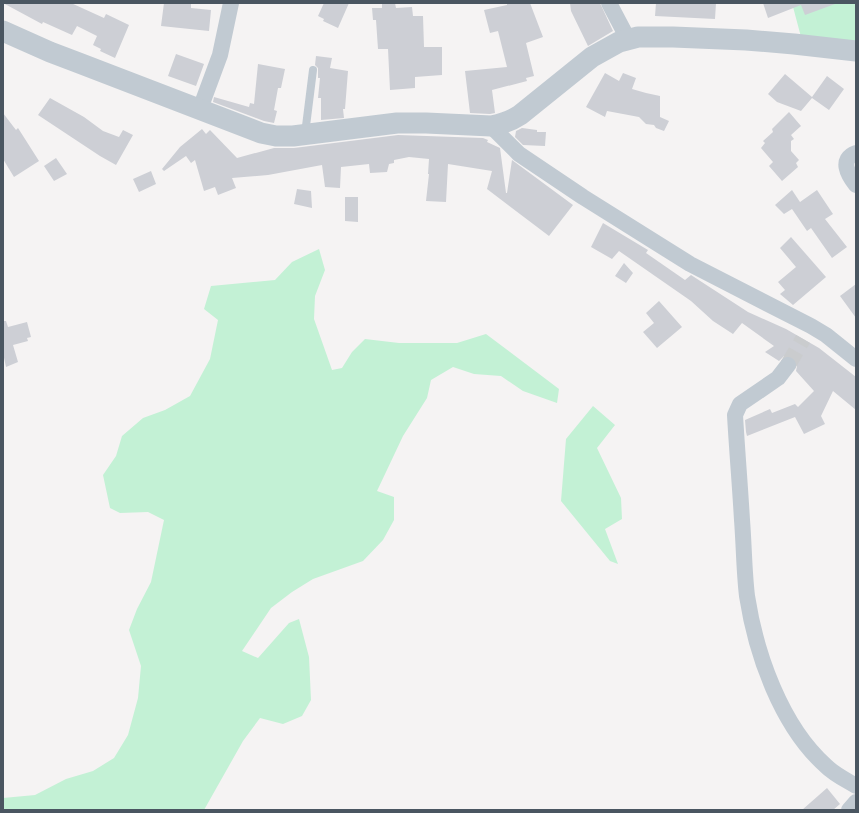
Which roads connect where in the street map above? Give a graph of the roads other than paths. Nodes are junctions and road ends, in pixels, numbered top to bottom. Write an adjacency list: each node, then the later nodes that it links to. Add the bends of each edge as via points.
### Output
1 (231, 3): 7 (street, via 220,55)
2 (609, 3): 4 (street)
3 (3, 31): 7 (street, via 50,52)
4 (628, 40): 5 (street, via 649,36 746,40); 8 (street, via 606,48 592,57 512,120)
5 (856, 51)
6 (313, 70): 9 (lane)
7 (200, 109): 9 (street, via 261,133 276,136)
8 (491, 126): 9 (street, via 397,123); 12 (street, via 519,154 554,179 690,264 807,332 826,335)
9 (305, 134)
10 (856, 153): 11 (street, via 847,159 846,165 849,175)
11 (856, 184)
12 (856, 360)
13 (788, 366): 14 (street, via 778,378 740,404 735,414 747,595 763,662 785,713 798,735 816,757 826,767)
14 (856, 786)
15 (856, 802): 16 (street)
16 (849, 810)

